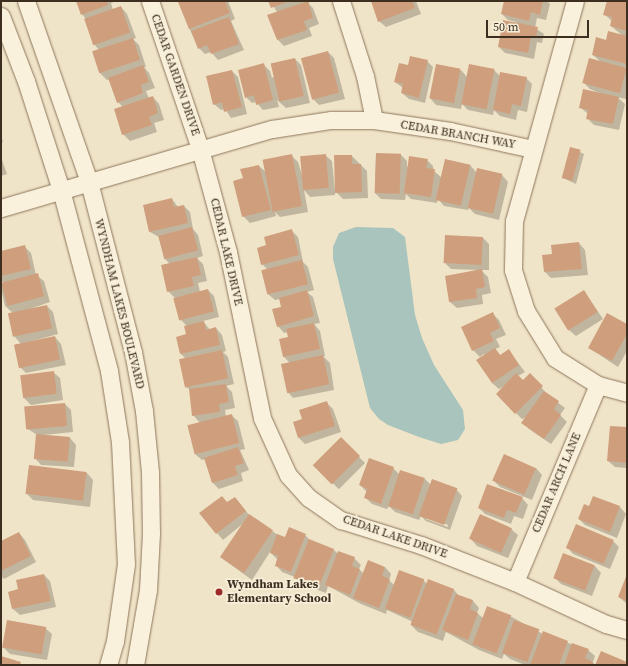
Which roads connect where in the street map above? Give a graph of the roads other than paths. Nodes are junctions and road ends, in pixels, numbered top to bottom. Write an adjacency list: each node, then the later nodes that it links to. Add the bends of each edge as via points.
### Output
1 (26, 1): 9 (street, WYNDHAM LAKES BOULEVARD)
2 (150, 1): 7 (street, CEDAR GARDEN DRIVE)
3 (341, 1): 6 (street, via 365,76)
4 (575, 1): 8 (street)
5 (1, 16): 10 (street, via 26,81)
6 (374, 120): 7 (street, CEDAR BRANCH WAY, via 331,120 272,129); 8 (street, CEDAR BRANCH WAY, via 450,131)
7 (200, 149): 9 (street, CEDAR BRANCH WAY); 14 (street, CEDAR LAKE DRIVE, via 228,252 262,418 288,475 309,498 341,520 422,545)
8 (533, 149): 12 (street, CEDAR BRANCH WAY, via 514,221 512,270 526,311 555,358)
9 (89, 182): 10 (street, CEDAR BRANCH WAY); 17 (street, WYNDHAM LAKES BOULEVARD, via 132,345 144,411 150,472 151,533 148,590)
10 (61, 190): 11 (street, CEDAR BRANCH WAY); 16 (street, via 109,371 120,442 126,564)
11 (1, 208)
12 (598, 385): 13 (street, CEDAR BRANCH WAY); 14 (street, CEDAR ARCH LANE)
13 (627, 392)
14 (515, 582): 15 (street, CEDAR LAKE DRIVE, via 606,624)
15 (627, 630)
16 (115, 641): 17 (street); 18 (street)
17 (139, 646): 19 (street, WYNDHAM LAKES BOULEVARD)
18 (108, 665)
19 (135, 665)

